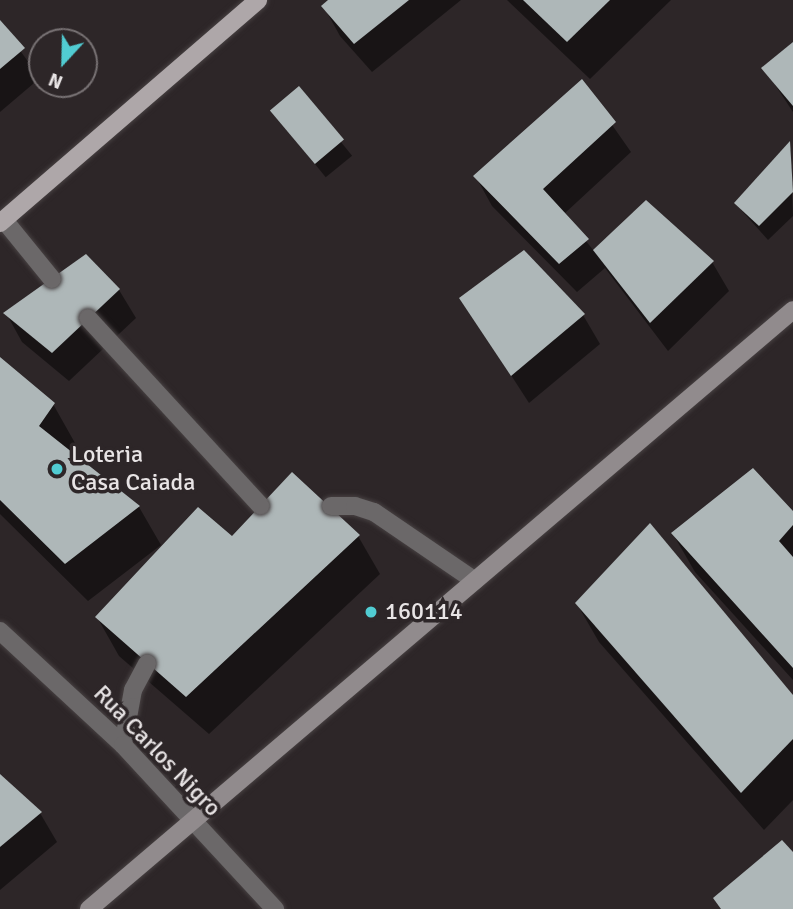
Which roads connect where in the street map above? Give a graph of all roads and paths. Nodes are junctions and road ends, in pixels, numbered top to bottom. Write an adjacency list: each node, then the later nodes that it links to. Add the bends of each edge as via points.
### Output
1 (258, 0): 2 (main road)
2 (2, 221): 3 (street)
3 (52, 279)
4 (793, 310): 8 (main road)
5 (88, 318): 6 (street)
6 (261, 506)
7 (331, 506): 8 (street, via 374,512)
8 (475, 581): 12 (main road)
9 (0, 631): 11 (street, Rua Carlos Nigro)
10 (148, 664): 11 (street, via 133,690)
11 (122, 745): 12 (street, Rua Carlos Nigro)
12 (192, 821): 13 (main road); 14 (street, Rua Carlos Nigro)
13 (89, 909)
14 (275, 909)

